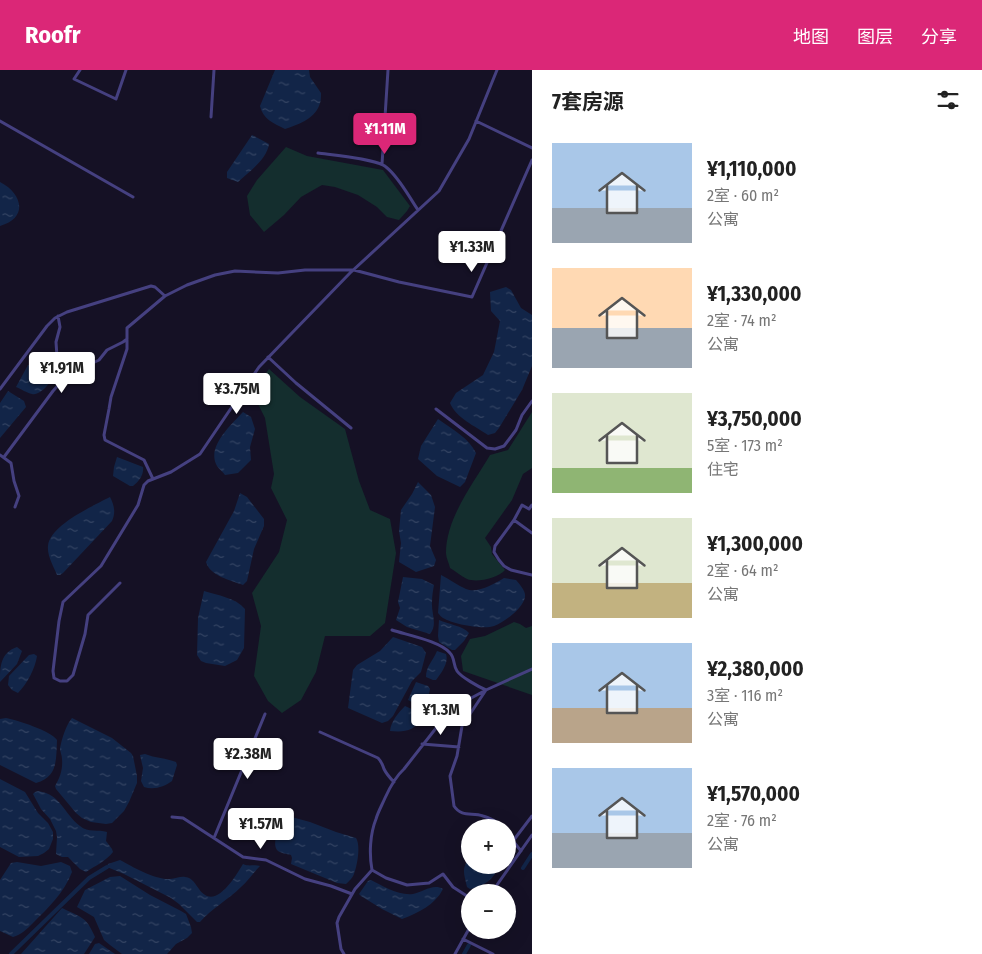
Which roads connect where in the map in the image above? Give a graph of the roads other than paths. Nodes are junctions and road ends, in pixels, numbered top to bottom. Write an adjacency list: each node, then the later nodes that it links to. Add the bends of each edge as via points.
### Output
1 (80, 70): 2 (street, via 74,79 116,99)
2 (126, 70)
3 (214, 70): 6 (street)
4 (388, 70): 12 (street)
5 (497, 70): 8 (street)
6 (211, 117)
7 (0, 121): 13 (street)
8 (476, 121): 9 (street); 14 (street, via 439,191)
9 (532, 148)
10 (318, 153): 12 (street)
11 (532, 160): 15 (street, via 472,296)
12 (382, 164): 14 (street, via 397,179)
13 (133, 198)
14 (418, 210): 15 (street)
15 (354, 270): 16 (street, via 235,271 214,275); 19 (street)
16 (165, 296): 17 (street, via 152,286); 18 (street, via 127,328)
17 (58, 316): 20 (street, via 57,357); 21 (street, via 46,326)
18 (127, 339): 20 (street, via 76,371); 26 (street, via 127,349 110,397 104,435 105,440 144,460)
19 (268, 357): 24 (street); 26 (street, via 200,454)
20 (63, 370): 25 (street, via 62,381)
21 (0, 389)
22 (532, 401): 23 (street, via 504,446 495,449 487,448)
23 (436, 409)
24 (351, 428)
25 (2, 456): 28 (street, via 11,463 19,496)
26 (153, 479): 32 (street, via 144,485 138,505 101,566 64,602 54,678 67,681 73,675 88,615)
27 (532, 505): 29 (street, via 529,509 522,505)
28 (15, 507)
29 (514, 520): 30 (street); 31 (street, via 494,552 504,566)
30 (532, 534)
31 (532, 575)
32 (120, 582)
33 (392, 630): 35 (street, via 437,644 449,652 457,671)
34 (532, 669): 35 (street)
35 (486, 690): 38 (street, via 451,709); 39 (street, via 462,726)
36 (265, 714): 46 (street)
37 (320, 732): 40 (street, via 378,758)
38 (422, 744): 39 (street); 40 (street)
39 (459, 747): 43 (street, via 450,776 455,809 463,814 483,815)
40 (394, 782): 49 (street, via 375,820)
41 (172, 816): 46 (street, via 183,818)
42 (532, 816): 45 (street)
43 (491, 819)
44 (532, 836): 48 (street)
45 (516, 837)
46 (214, 838): 52 (street, via 243,858 266,860 305,879)
47 (516, 845): 48 (street)
48 (521, 851): 50 (street)
49 (372, 870): 51 (street, via 407,885 429,883 443,874); 52 (street)
50 (498, 884)
51 (461, 892)
52 (352, 894): 54 (street, via 337,923)
53 (463, 939): 55 (street); 56 (street)
54 (344, 954)
55 (455, 954)
56 (493, 954)

